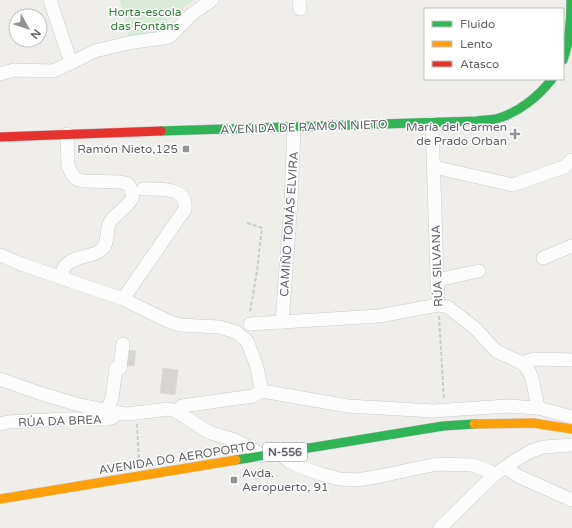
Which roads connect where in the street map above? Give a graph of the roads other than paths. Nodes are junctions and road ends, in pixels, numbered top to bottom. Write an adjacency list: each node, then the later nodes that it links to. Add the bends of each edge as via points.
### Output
1 (50, 0): 6 (street)
2 (212, 0): 6 (street, via 192,14 169,37 95,51)
3 (571, 0): 4 (main road)
4 (570, 47): 5 (main road)
5 (564, 58)
6 (71, 63): 7 (street, via 53,71 14,70)
7 (0, 74)
8 (551, 80): 9 (main road, AVENIDA DE RAMÓN NIETO, via 540,94 512,113 495,119)
9 (432, 123): 10 (main road, AVENIDA DE RAMÓN NIETO); 14 (street, RÚA SILVANA)
10 (294, 127): 11 (main road, AVENIDA DE RAMÓN NIETO); 24 (street, CAMIÑO TOMÁS ELVIRA)
11 (67, 134): 12 (main road, AVENIDA DE RAMÓN NIETO); 20 (street, via 68,166 76,179 128,184 132,197 128,205 109,224 103,249 72,260 64,267)
12 (0, 137)
13 (572, 160): 14 (street, via 564,167 513,185)
14 (434, 167): 21 (street, RÚA SILVANA)
15 (143, 189): 22 (street, via 172,190 180,195 186,204)
16 (572, 246): 18 (street)
17 (0, 255): 20 (street)
18 (543, 258)
19 (478, 271): 21 (street)
20 (62, 278): 22 (street)
21 (437, 280): 23 (street, RÚA SILVANA)
22 (123, 299): 30 (street, via 170,322 219,327 236,332 247,341 256,364)
23 (438, 305): 24 (street, via 379,316); 28 (street, via 448,307 476,329 496,351)
24 (282, 322): 25 (street)
25 (250, 324)
26 (123, 344): 33 (street, via 120,368 116,368)
27 (572, 360): 28 (street, via 534,359)
28 (522, 363): 31 (street, via 532,378)
29 (0, 379): 33 (street, via 68,402)
30 (262, 391): 31 (street, via 348,406 432,411 507,406); 32 (street, via 253,396 182,406)
31 (538, 408): 34 (street)
32 (176, 411): 33 (street, via 168,409 128,414); 39 (street, via 211,433 235,440)
33 (113, 412): 35 (street, RÚA DA BREA, via 112,418 107,419)
34 (572, 417)
35 (0, 424)
36 (572, 429): 38 (main road, AVENIDA DO AEROPORTO / N-556, via 534,423 465,424)
37 (572, 445): 40 (street, via 544,447 531,451)
38 (278, 453): 39 (main road, AVENIDA DO AEROPORTO / N-556); 41 (street, via 298,466 339,479 357,480 437,464 472,465 490,471)
39 (262, 456): 42 (main road, AVENIDA DO AEROPORTO / N-556)
40 (507, 466): 41 (street); 43 (street, via 518,476)
41 (494, 476): 44 (street)
42 (0, 500)
43 (572, 500)
44 (451, 523): 45 (street)
45 (440, 528)

